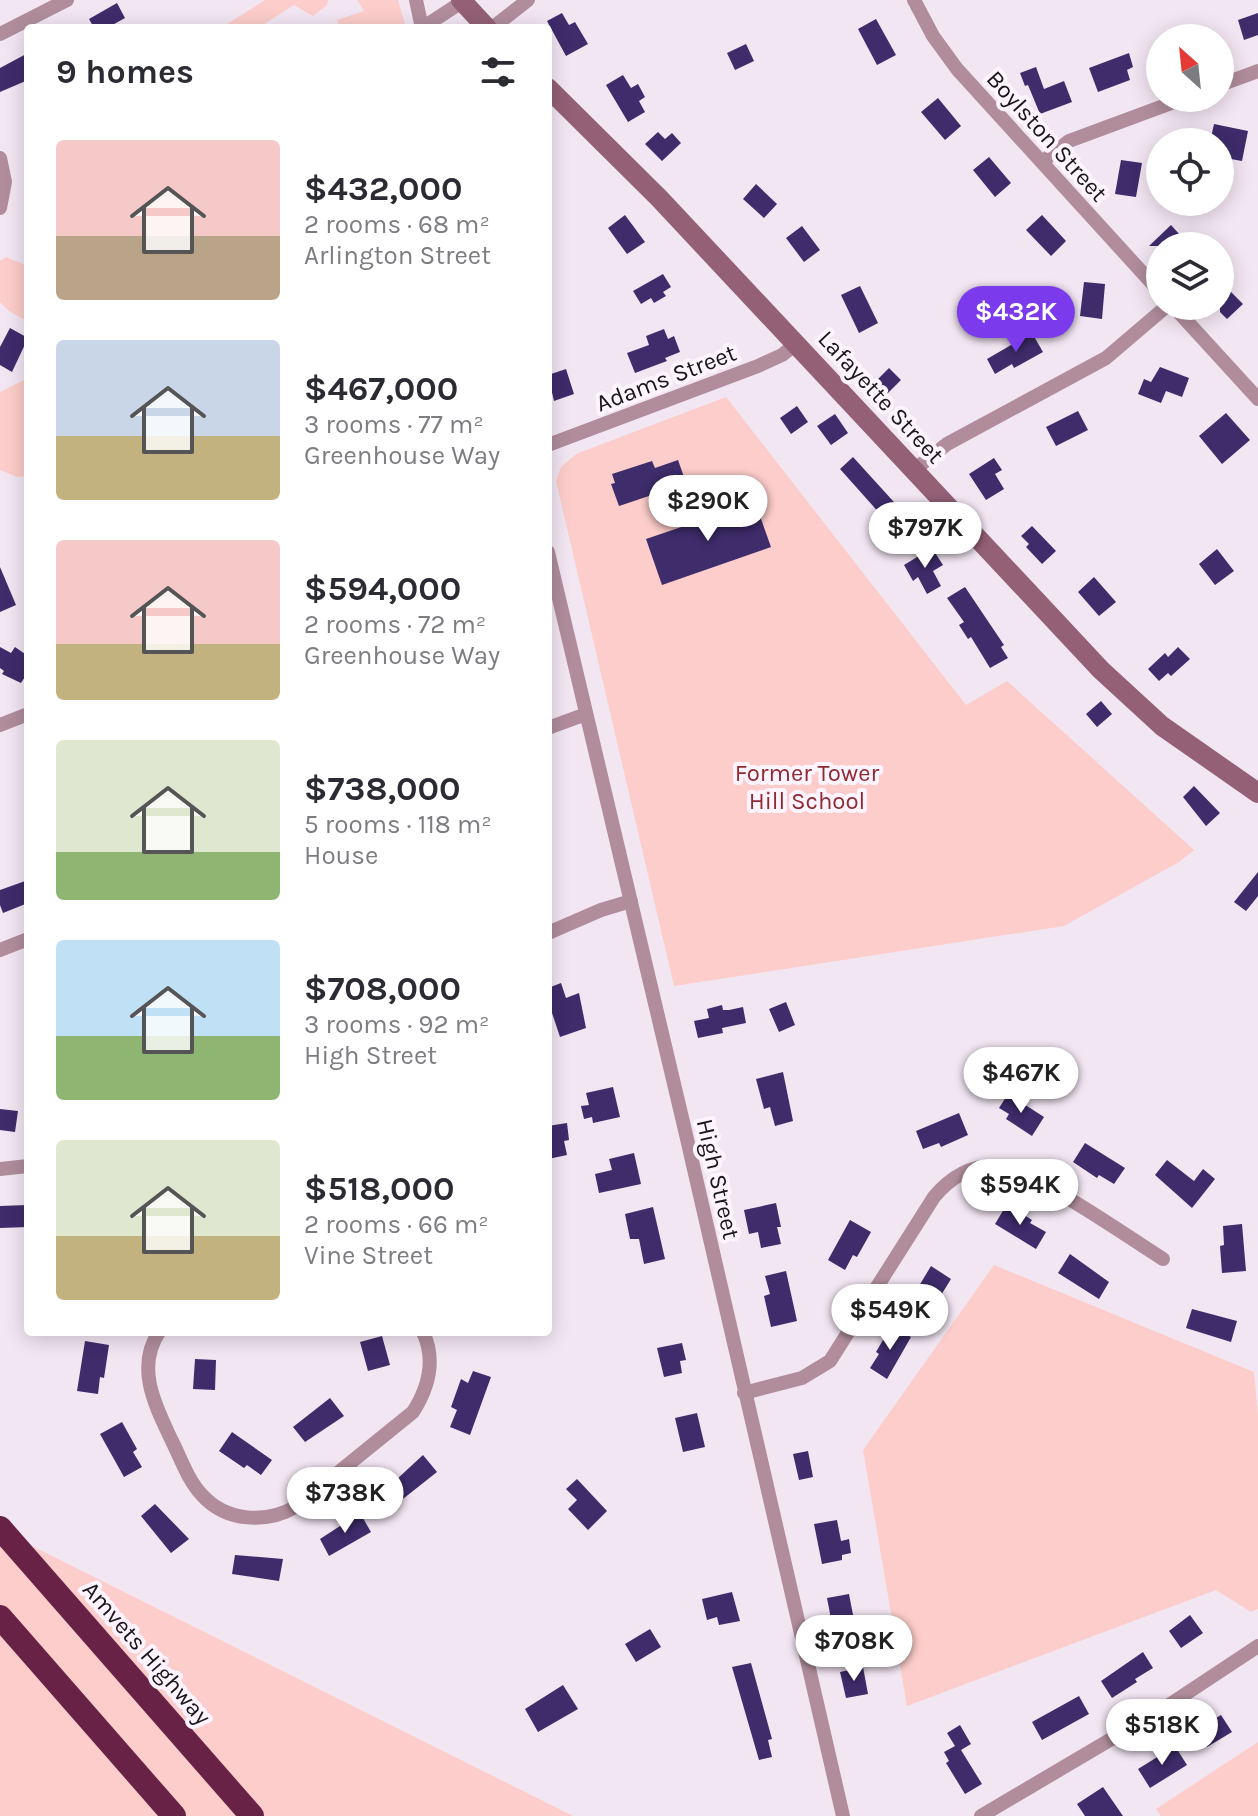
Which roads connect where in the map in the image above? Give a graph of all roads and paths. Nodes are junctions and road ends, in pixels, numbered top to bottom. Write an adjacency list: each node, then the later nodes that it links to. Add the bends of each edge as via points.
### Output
1 (67, 0): 10 (street)
2 (416, 0): 6 (street)
3 (528, 0): 9 (street)
4 (914, 0): 16 (street, Boylston Street, via 948,58)
5 (461, 1): 7 (street); 8 (main road)
6 (421, 24)
7 (428, 24)
8 (486, 24)
9 (495, 24)
10 (0, 34)
11 (1257, 74): 12 (street)
12 (1234, 81)
13 (552, 92): 21 (main road, Lafayette Street)
14 (1147, 112): 16 (street, via 1069,141)
15 (0, 158): 17 (street, via 5,182)
16 (1042, 162): 18 (street, Boylston Street)
17 (0, 208)
18 (1146, 277)
19 (1151, 320): 24 (street, via 1106,358 947,444)
20 (1186, 320): 22 (street)
21 (796, 344): 23 (street, Adams Street, via 758,366); 24 (main road, Lafayette Street)
22 (1258, 399)
23 (552, 443)
24 (914, 470): 30 (main road, Lafayette Street, via 1120,690 1174,736)
25 (552, 569): 26 (street, High Street)
26 (586, 714): 29 (street); 31 (street, High Street)
27 (24, 716): 28 (street)
28 (0, 725)
29 (552, 727)
30 (1258, 793)
31 (631, 901): 32 (street); 40 (street, High Street)
32 (552, 931)
33 (24, 941): 34 (street)
34 (0, 950)
35 (24, 1166): 36 (street)
36 (0, 1169)
37 (1163, 1259): 40 (street, via 1024,1173 993,1166 973,1170 954,1178 934,1197 830,1361 802,1378)
38 (157, 1336): 39 (street, via 148,1357 150,1389 187,1472 210,1503 253,1518 277,1516 297,1506 413,1412 430,1370)
39 (424, 1336)
40 (744, 1393): 46 (street, High Street)
41 (0, 1528): 45 (highway, Amvets Highway)
42 (0, 1617): 44 (highway)
43 (1258, 1646): 47 (street)
44 (174, 1816)
45 (252, 1816)
46 (843, 1816)
47 (981, 1816)

